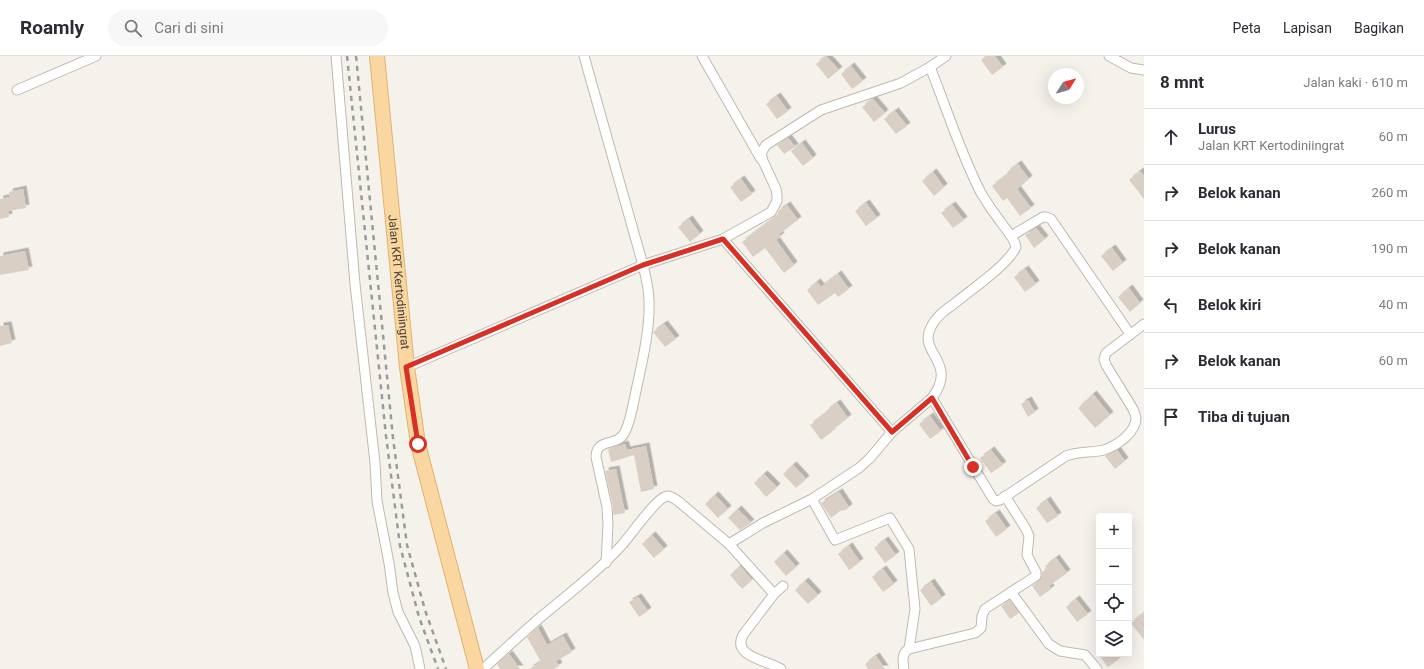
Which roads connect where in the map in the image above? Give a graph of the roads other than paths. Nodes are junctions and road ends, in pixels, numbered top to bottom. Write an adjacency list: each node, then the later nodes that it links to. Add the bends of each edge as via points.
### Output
1 (96, 56): 10 (street)
2 (336, 56): 28 (street, via 377,501 393,593 398,612 415,646)
3 (377, 56): 17 (main road, Jalan KRT Kertodiniingrat)
4 (584, 56): 14 (street)
5 (702, 56): 11 (street)
6 (946, 56): 8 (street)
7 (1109, 56): 9 (street, via 1131,68)
8 (930, 67): 11 (street, via 901,83 821,110 766,145 761,153); 12 (street, via 959,147 981,193)
9 (1144, 70)
10 (17, 90)
11 (762, 161): 13 (street, via 776,189 775,206 771,212)
12 (1011, 236): 16 (street, via 1043,217 1051,219); 18 (street, via 1016,247 1008,259 940,314 930,327 928,340 942,373 937,391)
13 (723, 239): 14 (street); 19 (street)
14 (643, 265): 17 (street); 23 (street, via 649,309 630,417 621,437 599,446 596,450 607,507)
15 (1144, 324): 16 (street)
16 (1130, 334): 20 (street, via 1106,353 1104,359 1136,416 1133,428 1115,444 1104,449 1066,456)
17 (406, 367): 29 (main road, Jalan KRT Kertodiniingrat, via 418,444)
18 (932, 398): 19 (street); 20 (street, via 993,499 996,501)
19 (892, 432): 21 (street, via 859,468)
20 (1006, 496): 25 (street, via 1029,536 1027,555 1037,574)
21 (812, 499): 22 (street); 27 (street, via 835,540 890,518 909,549 915,609)
22 (729, 544): 23 (street, via 678,501 666,496 654,506); 26 (street)
23 (606, 563): 30 (street)
24 (784, 586): 26 (street)
25 (1011, 592): 27 (street, via 985,609 981,628 975,633); 33 (street, via 1049,644 1060,651 1085,655)
26 (774, 594): 31 (street, via 743,635 740,646 755,658)
27 (909, 649): 32 (street, via 904,655)
28 (420, 669)
29 (477, 669)
30 (483, 669)
31 (781, 669)
32 (904, 669)
33 (1097, 669)

